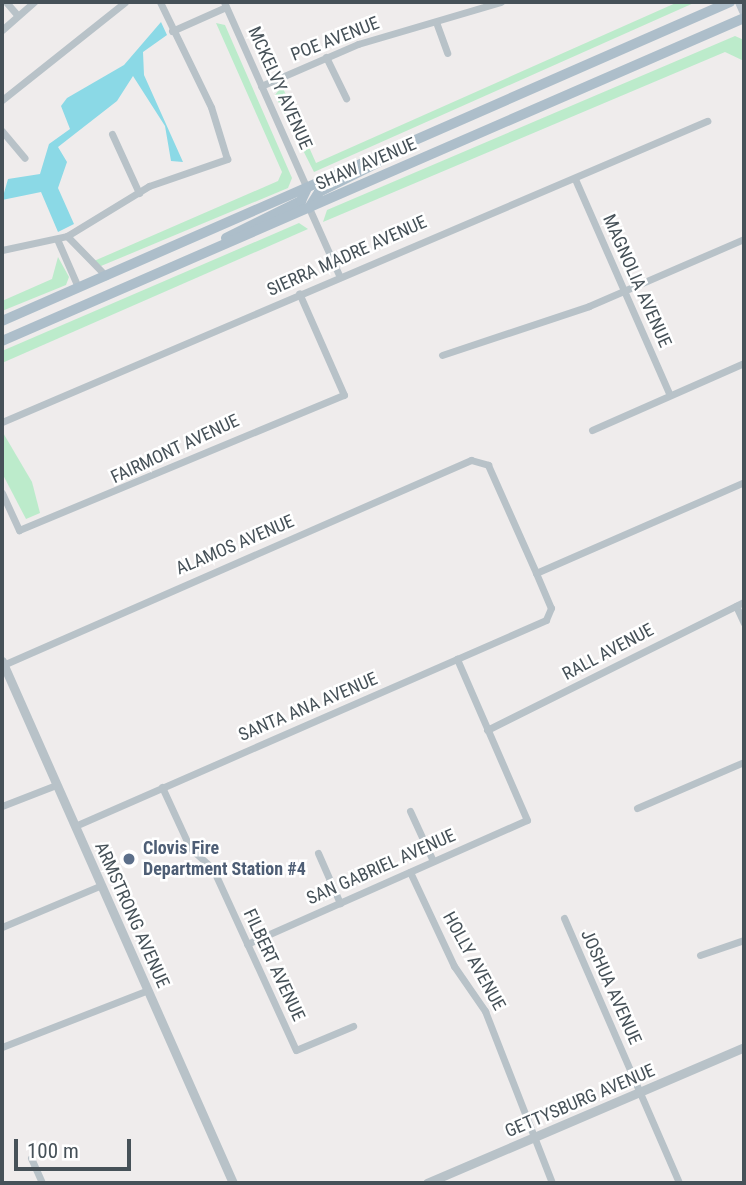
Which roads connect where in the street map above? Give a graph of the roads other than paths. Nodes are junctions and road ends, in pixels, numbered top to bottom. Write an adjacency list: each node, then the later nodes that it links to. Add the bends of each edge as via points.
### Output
1 (6, 2): 10 (street)
2 (34, 2): 10 (street)
3 (125, 2): 19 (street)
4 (160, 2): 14 (street)
5 (501, 2): 12 (street, POE AVENUE)
6 (730, 2): 23 (main road, SHAW AVENUE)
7 (740, 2): 9 (main road)
8 (225, 4): 14 (street); 17 (street, MCKELVY AVENUE)
9 (744, 11)
10 (18, 16): 13 (street)
11 (744, 18): 28 (main road, SHAW AVENUE)
12 (436, 22): 15 (street); 16 (street, POE AVENUE)
13 (2, 30)
14 (173, 31): 27 (street, via 230,154)
15 (447, 53)
16 (326, 57): 17 (street, POE AVENUE); 18 (street)
17 (261, 86): 26 (street, MCKELVY AVENUE)
18 (346, 98)
19 (2, 100)
20 (707, 121): 25 (street, SIERRA MADRE AVENUE)
21 (2, 131): 24 (street)
22 (112, 134): 27 (street)
23 (409, 143): 26 (main road, SHAW AVENUE); 28 (main road, via 319,192)
24 (25, 158)
25 (575, 179): 34 (street, SIERRA MADRE AVENUE); 37 (street, MAGNOLIA AVENUE)
26 (307, 188): 33 (main road, via 300,201); 35 (main road, SHAW AVENUE)
27 (139, 193): 29 (street)
28 (309, 208): 33 (main road, SHAW AVENUE); 34 (street)
29 (67, 236): 30 (street); 35 (street)
30 (57, 239): 32 (street); 36 (street)
31 (744, 239): 37 (street)
32 (2, 250)
33 (207, 251): 40 (main road, SHAW AVENUE)
34 (339, 275): 38 (street, SIERRA MADRE AVENUE)
35 (106, 276): 36 (main road, SHAW AVENUE)
36 (78, 288): 39 (main road, SHAW AVENUE)
37 (624, 291): 41 (street); 43 (street, MAGNOLIA AVENUE)
38 (299, 293): 44 (street, SIERRA MADRE AVENUE); 47 (street, FAIRMONT AVENUE, via 344,395 19,530)
39 (2, 321)
40 (2, 341)
41 (442, 355)
42 (744, 363): 43 (street)
43 (670, 395): 45 (street)
44 (2, 422)
45 (592, 430)
46 (744, 482): 48 (street)
47 (2, 492)
48 (536, 573): 51 (street, SANTA ANA AVENUE, via 551,614); 52 (street, ALAMOS AVENUE, via 482,460 206,572)
49 (740, 604): 50 (street); 54 (street, RALL AVENUE)
50 (744, 623)
51 (457, 659): 54 (street); 57 (street, SANTA ANA AVENUE)
52 (3, 663): 53 (street, ARMSTRONG AVENUE)
53 (6, 684): 56 (street, ARMSTRONG AVENUE)
54 (487, 730): 63 (street, SAN GABRIEL AVENUE, via 527,820)
55 (744, 762): 59 (street)
56 (56, 785): 58 (street); 61 (street, ARMSTRONG AVENUE)
57 (162, 787): 61 (street, SANTA ANA AVENUE); 70 (street, FILBERT AVENUE, via 190,848 213,869)
58 (2, 806)
59 (637, 808)
60 (411, 811): 63 (street)
61 (75, 826): 65 (street, ARMSTRONG AVENUE)
62 (318, 853): 66 (street)
63 (433, 861): 64 (street, SAN GABRIEL AVENUE)
64 (410, 872): 66 (street, SAN GABRIEL AVENUE); 77 (street, HOLLY AVENUE, via 454,966 485,1011)
65 (102, 885): 68 (street); 72 (street, ARMSTRONG AVENUE)
66 (340, 903): 70 (street, SAN GABRIEL AVENUE)
67 (564, 919): 76 (street, JOSHUA AVENUE)
68 (2, 927)
69 (744, 940): 71 (street)
70 (247, 944): 73 (street, FILBERT AVENUE, via 296,1050)
71 (700, 956)
72 (148, 990): 74 (street); 80 (street, ARMSTRONG AVENUE)
73 (353, 1026)
74 (2, 1047)
75 (744, 1047): 76 (street, GETTYSBURG AVENUE)
76 (639, 1093): 77 (street, GETTYSBURG AVENUE); 83 (street, JOSHUA AVENUE)
77 (535, 1139): 81 (street, GETTYSBURG AVENUE); 82 (street, HOLLY AVENUE)
78 (31, 1158): 79 (street)
79 (43, 1183)
80 (233, 1183)
81 (427, 1183)
82 (552, 1183)
83 (679, 1183)

